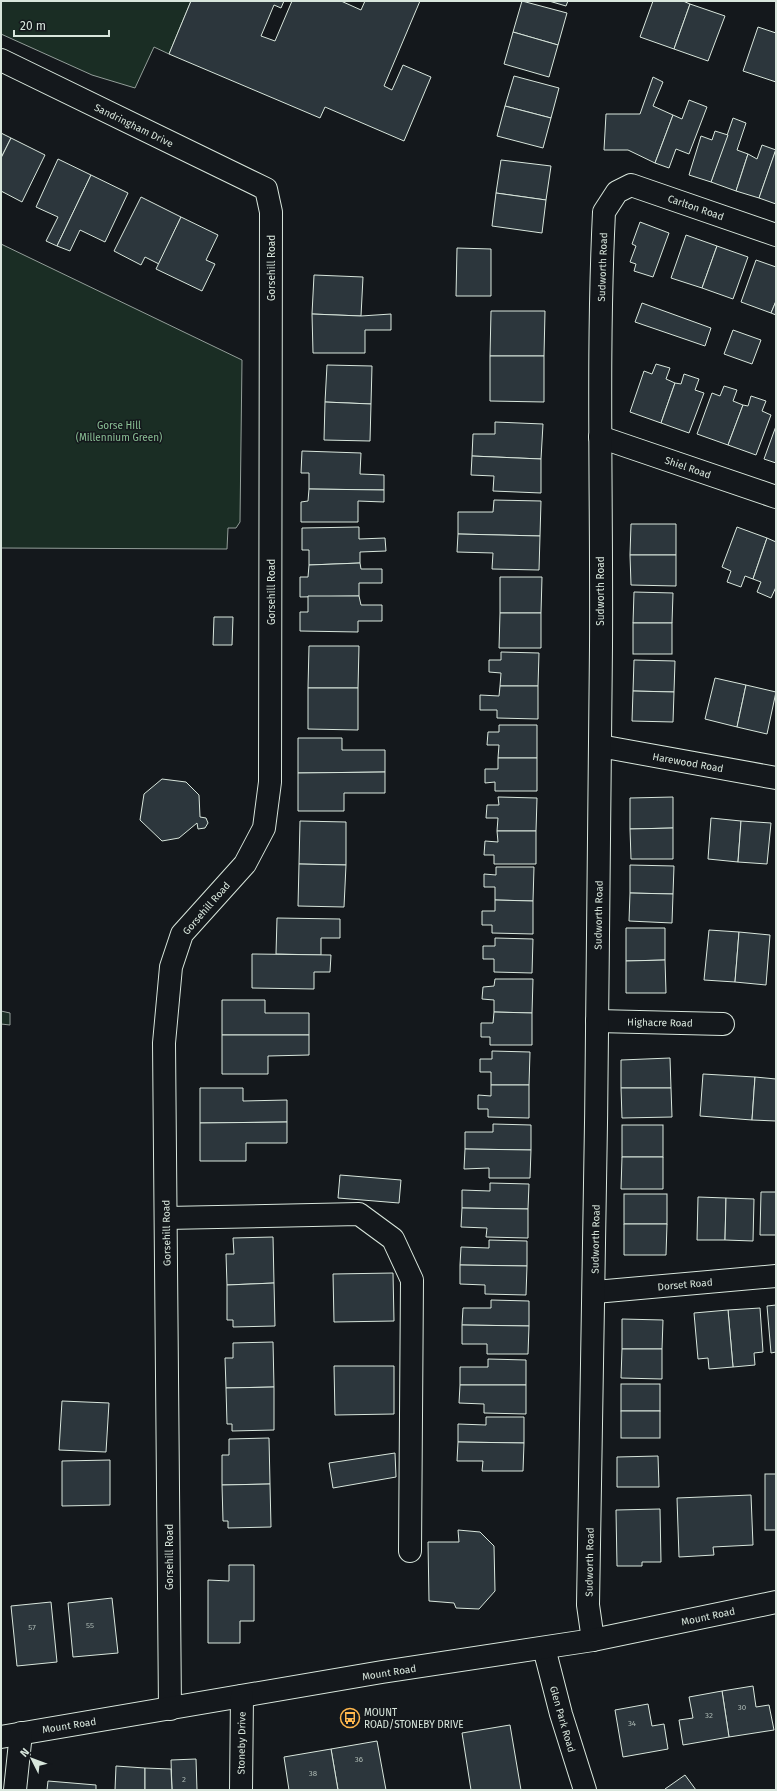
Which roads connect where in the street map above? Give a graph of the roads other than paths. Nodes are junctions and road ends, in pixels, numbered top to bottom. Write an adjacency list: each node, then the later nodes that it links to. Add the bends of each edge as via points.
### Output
1 (1, 60): 2 (street, Sandringham Drive)
2 (266, 189): 11 (street, Gorsehill Road, via 272,212 270,782 264,828 244,864 182,934 171,967 164,1043)
3 (617, 192): 4 (street, Carlton Road, via 631,185); 5 (street, Sudworth Road, via 604,212 599,360)
4 (776, 235)
5 (600, 437): 6 (street, Shiel Road); 7 (street, Sudworth Road)
6 (776, 497)
7 (600, 746): 8 (street, Harewood Road); 9 (street, Sudworth Road)
8 (776, 778)
9 (597, 1021): 10 (street, Highacre Road); 13 (street, Sudworth Road)
10 (723, 1024)
11 (166, 1218): 14 (street, via 359,1214 393,1239 412,1280); 19 (street, Gorsehill Road)
12 (776, 1276): 13 (street, Dorset Road)
13 (595, 1292): 16 (street, Sudworth Road, via 588,1605)
14 (410, 1551)
15 (776, 1602): 16 (street, Mount Road)
16 (593, 1640): 17 (street, Mount Road)
17 (544, 1648): 18 (street, Mount Road); 23 (street, Glen Park Road)
18 (242, 1696): 19 (street, Mount Road); 22 (street, Stoneby Drive)
19 (170, 1709): 20 (street, Mount Road)
20 (11, 1735): 21 (street)
21 (15, 1790)
22 (241, 1790)
23 (585, 1790)

